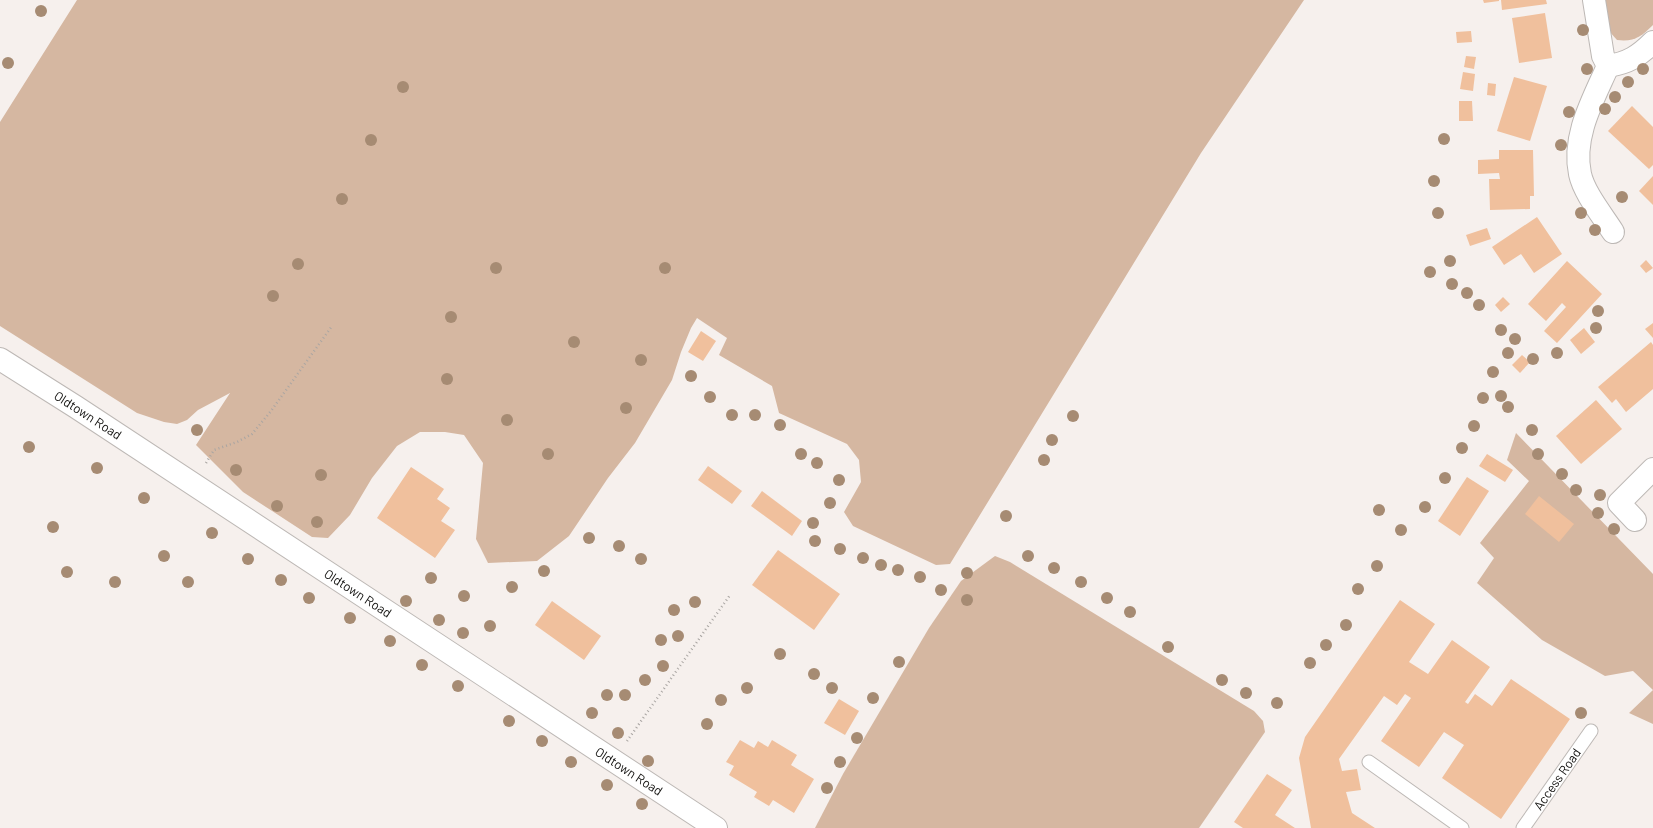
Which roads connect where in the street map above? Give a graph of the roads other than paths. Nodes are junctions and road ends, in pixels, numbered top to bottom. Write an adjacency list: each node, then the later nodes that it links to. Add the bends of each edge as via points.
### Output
1 (1594, 0): 3 (street, via 1603,56)
2 (1653, 42): 3 (street, via 1644,52 1625,63)
3 (1608, 66): 4 (street, via 1581,131 1578,152 1580,175)
4 (1613, 232)
5 (0, 359): 10 (street, Oldtown Road)
6 (1653, 469): 7 (street, via 1619,503)
7 (1635, 520)
8 (1591, 731): 12 (lane, Access Road)
9 (1368, 762): 11 (lane)
10 (716, 828)
11 (1462, 828)
12 (1523, 828)

